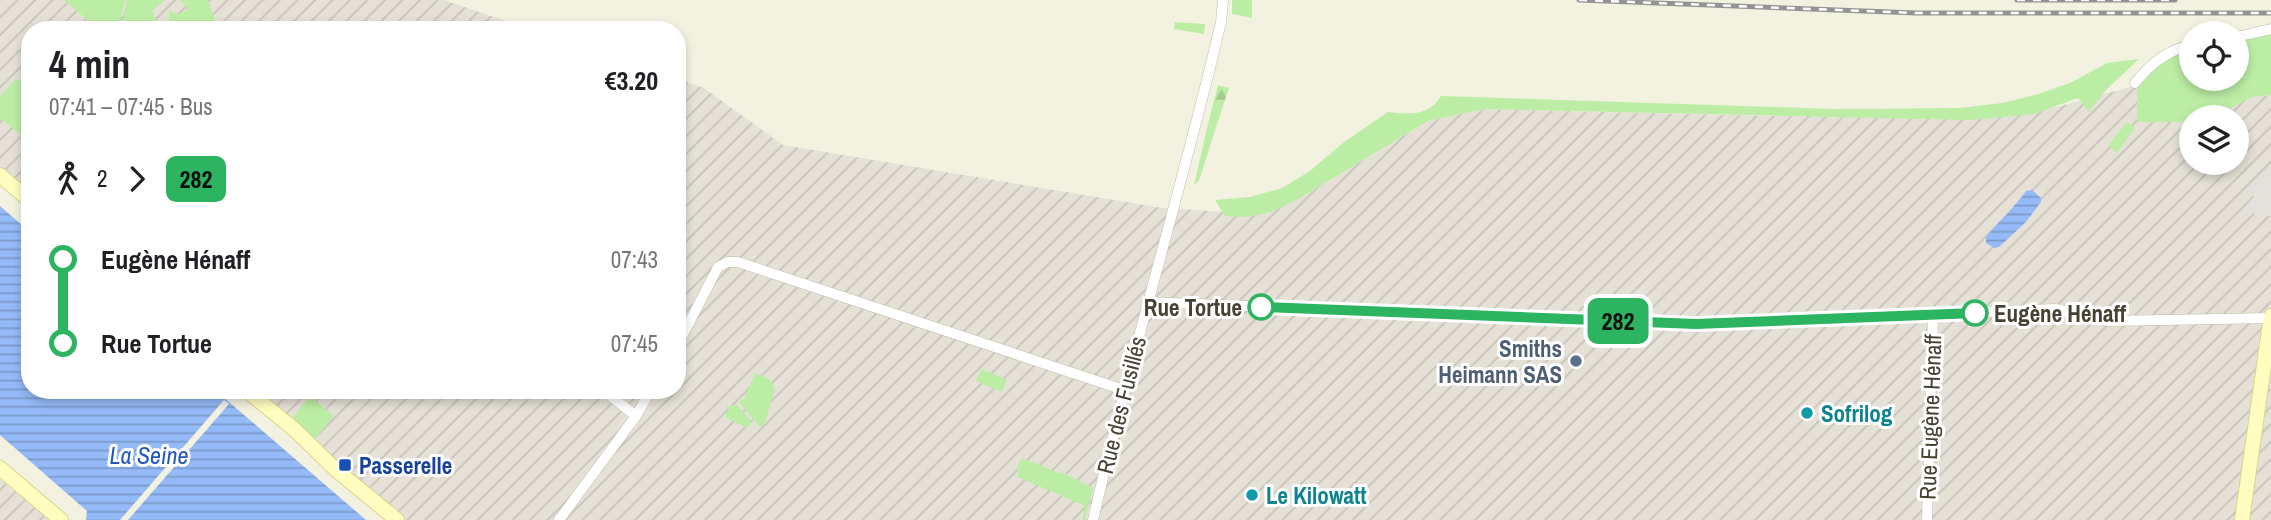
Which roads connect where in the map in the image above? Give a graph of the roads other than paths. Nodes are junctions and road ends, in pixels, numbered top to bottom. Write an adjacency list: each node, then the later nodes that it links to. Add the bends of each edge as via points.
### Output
1 (1223, 0): 10 (street, Rue des Fusillés, via 1179,192)
2 (2271, 29): 3 (street)
3 (2249, 34)
4 (2179, 48): 5 (street, via 2163,55)
5 (2135, 83)
6 (0, 175): 8 (main road)
7 (0, 186): 9 (main road)
8 (21, 193)
9 (21, 204)
10 (1147, 302): 11 (street, via 1696,324); 14 (street, Rue des Fusillés)
11 (1933, 315): 12 (street, via 2055,309 2109,321); 26 (street, Rue Eugène Hénaff)
12 (2271, 317): 27 (main road)
13 (686, 329): 14 (street, via 718,267 738,262)
14 (1124, 390): 25 (street, Rue des Fusillés)
15 (249, 399): 22 (main road)
16 (257, 399): 23 (main road)
17 (614, 399): 19 (street)
18 (646, 399): 19 (street)
19 (636, 416): 24 (street)
20 (0, 468): 21 (main road)
21 (61, 520)
22 (386, 520)
23 (397, 520)
24 (559, 520)
25 (1093, 520)
26 (1927, 520)
27 (2242, 520)

